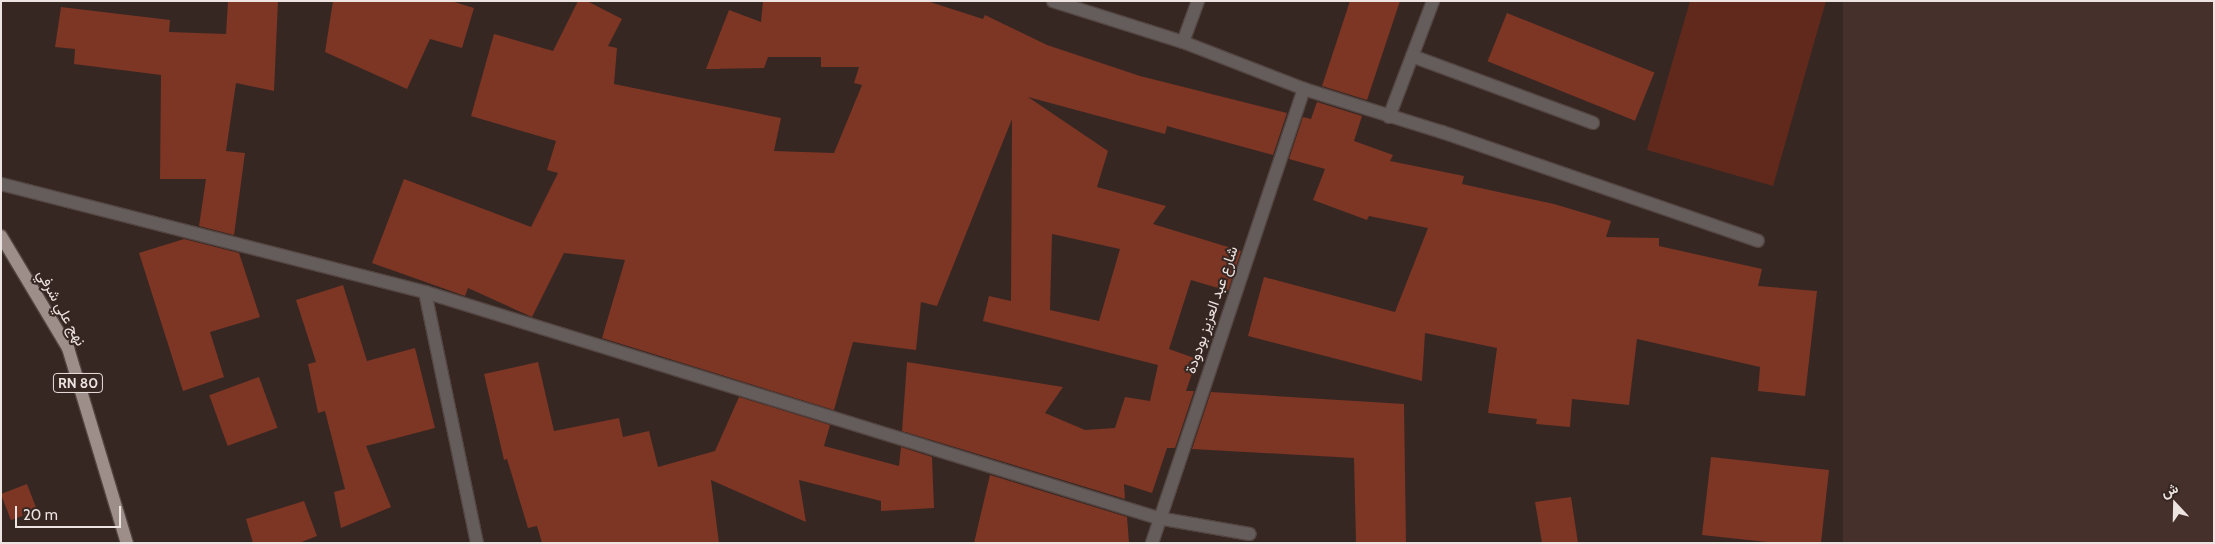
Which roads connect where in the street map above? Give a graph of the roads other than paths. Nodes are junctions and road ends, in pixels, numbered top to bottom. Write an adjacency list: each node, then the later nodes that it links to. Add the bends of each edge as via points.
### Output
1 (1053, 1): 4 (street)
2 (1198, 1): 4 (street)
3 (1433, 1): 5 (street)
4 (1183, 42): 6 (street)
5 (1412, 56): 7 (street); 8 (street)
6 (1304, 90): 7 (street); 13 (street, شارع عبد العزيز بودودة)
7 (1389, 117): 11 (street)
8 (1592, 123)
9 (1, 184): 12 (street)
10 (1, 236): 15 (main road, نهج علي شرفي / RN 80, via 68,348)
11 (1758, 241)
12 (426, 292): 13 (street); 16 (street)
13 (1158, 518): 14 (street); 17 (street, شارع عبد العزيز بودودة)
14 (1250, 534)
15 (126, 543)
16 (477, 543)
17 (1152, 543)

